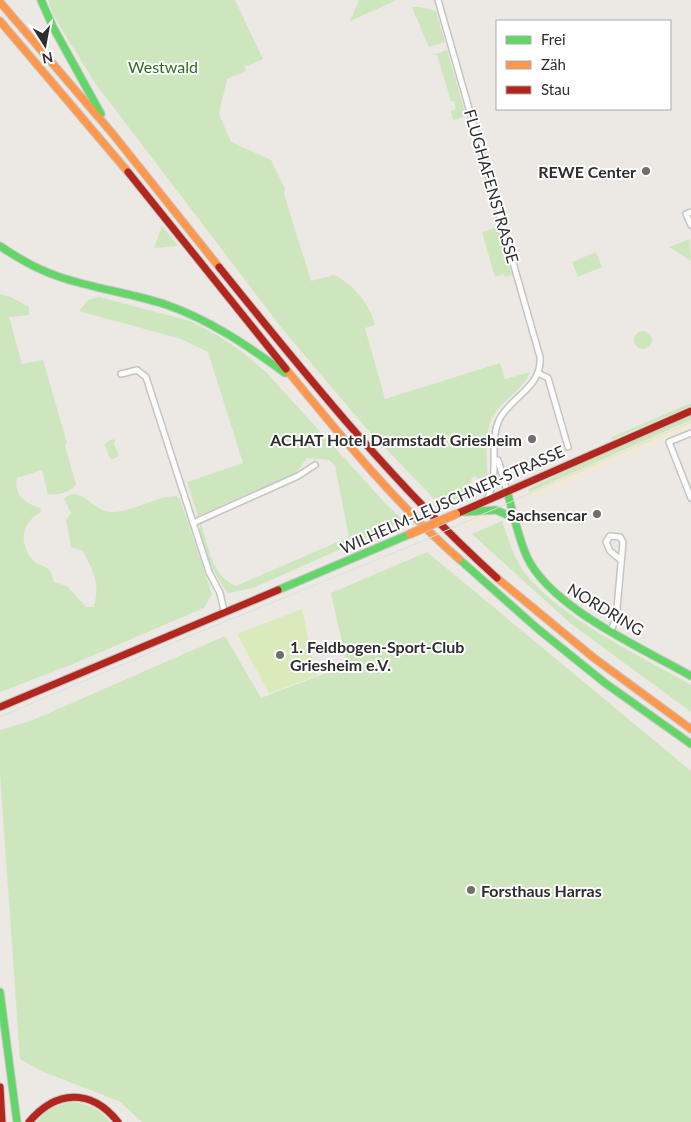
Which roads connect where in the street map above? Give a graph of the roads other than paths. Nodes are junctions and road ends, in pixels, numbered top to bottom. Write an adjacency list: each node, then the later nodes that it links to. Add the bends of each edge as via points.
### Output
1 (41, 0): 5 (main road)
2 (438, 0): 9 (street, FLUGHAFENSTRASSE, via 536,337 540,357)
3 (0, 2): 5 (main road)
4 (0, 21): 11 (main road, via 86,120)
5 (111, 132): 28 (main road, via 351,428 445,529 546,620)
6 (691, 212): 7 (street, via 686,214)
7 (691, 225)
8 (0, 246): 11 (main road, via 30,267 72,283 166,304 190,314 220,329)
9 (538, 373): 14 (street, via 548,378); 15 (street, via 530,387 501,416 495,430)
10 (122, 374): 22 (street, via 137,370 146,377)
11 (296, 381): 29 (main road, via 433,536 590,671)
12 (691, 411): 17 (main road, WILHELM-LEUSCHNER-STRASSE)
13 (691, 433): 18 (street, via 668,442)
14 (568, 446)
15 (496, 452): 17 (street); 19 (street, via 494,479)
16 (315, 465): 22 (street, via 298,476)
17 (507, 491): 19 (main road, WILHELM-LEUSCHNER-STRASSE); 21 (main road, NORDRING)
18 (691, 498)
19 (487, 500): 20 (main road, WILHELM-LEUSCHNER-STRASSE)
20 (456, 514): 21 (main road, via 496,510); 24 (main road, WILHELM-LEUSCHNER-STRASSE, bridge)
21 (514, 518): 25 (main road, NORDRING, via 527,557 544,583 569,605)
22 (192, 523): 24 (street)
23 (621, 560): 23 (street, via 607,547 610,536 618,535 622,539); 25 (street, via 616,620)
24 (224, 611): 27 (main road, WILHELM-LEUSCHNER-STRASSE)
25 (612, 630): 26 (main road, NORDRING)
26 (691, 676)
27 (0, 707)
28 (691, 729)
29 (691, 744)
30 (0, 992): 33 (main road)
31 (0, 1087): 32 (main road)
32 (2, 1122)
33 (17, 1122)
34 (29, 1122): 35 (main road, via 45,1104 75,1096 101,1104)
35 (118, 1122)

